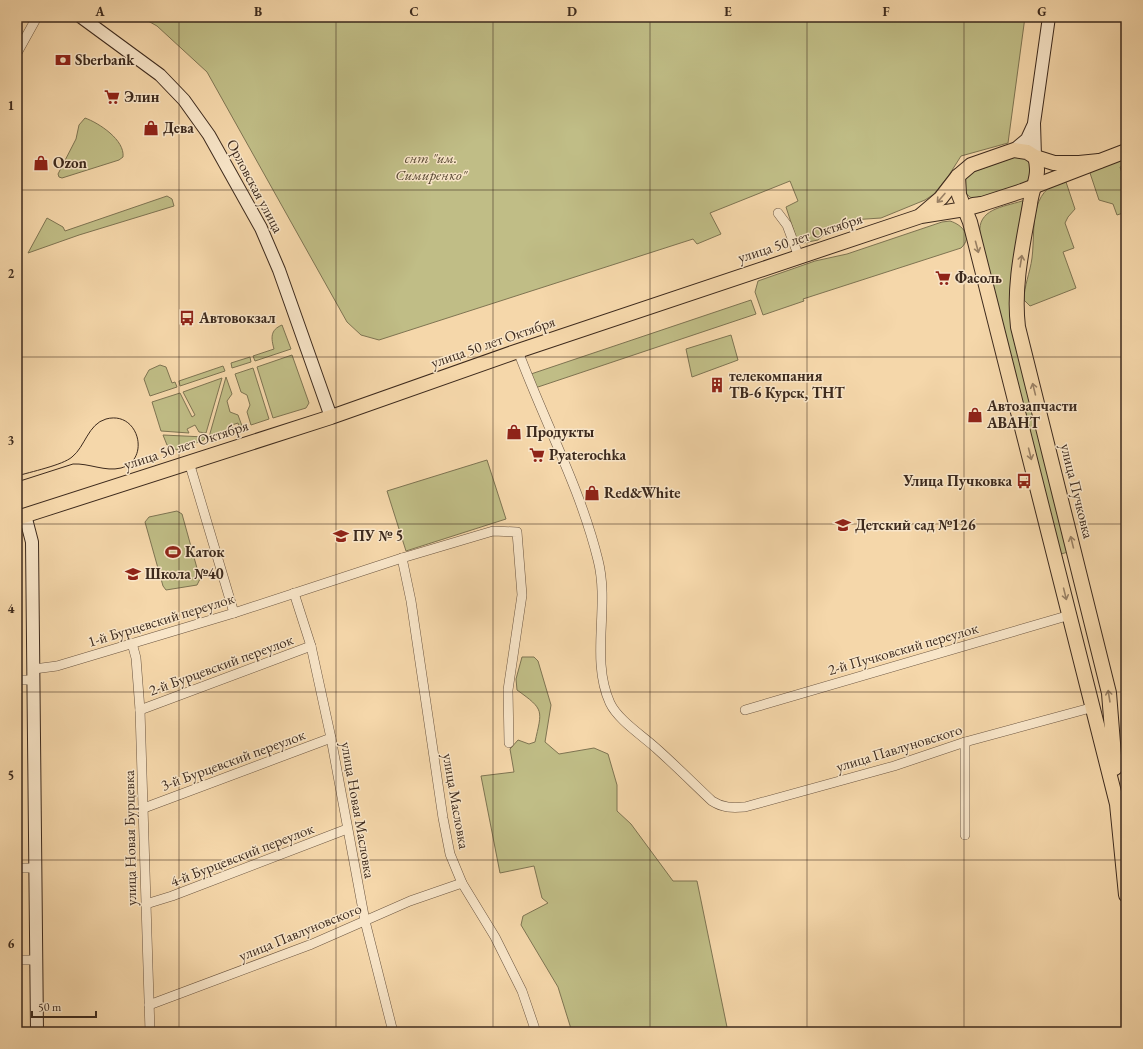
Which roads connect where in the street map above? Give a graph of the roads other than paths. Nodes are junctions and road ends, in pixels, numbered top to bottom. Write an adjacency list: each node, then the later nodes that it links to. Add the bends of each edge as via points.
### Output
1 (36, 17): 4 (street)
2 (81, 17): 19 (street, Орловская улица, via 160,75 184,100 209,135 260,228 279,270)
3 (1049, 17): 5 (street)
4 (17, 53)
5 (1034, 123): 6 (street, via 1027,139); 8 (street)
6 (1014, 150): 8 (main road, via 1027,152); 10 (main road, via 971,165)
7 (1126, 151): 9 (main road)
8 (1035, 157): 9 (main road, via 1064,164); 11 (main road, улица Пучковка, via 1038,171)
9 (1099, 161): 11 (main road)
10 (958, 176): 12 (main road); 16 (main road, one-way to 16, via 941,198)
11 (1033, 187): 13 (main road, улица 50 лет Октября); 23 (main road, улица Пучковка, one-way to 11, via 1017,316 1018,278)
12 (958, 195): 13 (main road, via 967,204); 14 (main road, улица Пучковка)
13 (982, 204): 14 (main road, улица 50 лет Октября)
14 (966, 210): 16 (main road, улица 50 лет Октября); 24 (main road, улица Пучковка, one-way to 24)
15 (778, 213): 17 (street, via 787,225)
16 (921, 216): 17 (main road, улица 50 лет Октября)
17 (799, 257): 18 (main road, улица 50 лет Октября)
18 (518, 351): 19 (main road, улица 50 лет Октября); 37 (street, улица Павлуновского, via 570,477 598,559 604,604 601,665 603,685 610,704 712,801 732,808 745,806 894,766)
19 (331, 417): 20 (main road, улица 50 лет Октября)
20 (189, 462): 21 (main road, улица 50 лет Октября); 26 (street)
21 (21, 517): 30 (street, via 32,542)
22 (402, 558): 25 (street, 1-й Бурцевский переулок); 38 (street, 1-й Бурцевский переулок, via 494,531 517,532 522,595 508,690); 45 (street, улица Масловка, via 411,601 443,818 450,854)
23 (1076, 559): 24 (main road); 35 (main road, улица Пучковка, one-way to 23, via 1109,693)
24 (1058, 564): 27 (main road, улица Пучковка, one-way to 27)
25 (294, 593): 26 (street, 1-й Бурцевский переулок); 29 (street, улица Новая Масловка)
26 (234, 613): 28 (street, 1-й Бурцевский переулок)
27 (1070, 615): 33 (street, 2-й Пучковский переулок); 34 (main road, улица Пучковка)
28 (132, 643): 30 (street, 1-й Бурцевский переулок); 32 (street, улица Новая Бурцевка, via 136,658)
29 (311, 646): 32 (street, 2-й Бурцевский переулок); 36 (street, улица Новая Масловка)
30 (34, 675): 31 (street, 1-й Бурцевский переулок); 44 (street)
31 (17, 680)
32 (140, 710): 40 (street, улица Новая Бурцевка)
33 (745, 710)
34 (1095, 712): 35 (street, улица Павлуновского); 37 (street, улица Павлуновского); 39 (main road, улица Пучковка)
35 (1111, 713): 39 (main road, улица Пучковка)
36 (331, 738): 40 (street, 3-й Бурцевский переулок); 41 (street, улица Новая Масловка)
37 (965, 742): 42 (street)
38 (509, 743)
39 (1118, 804): 46 (main road, улица Пучковка)
40 (144, 808): 47 (street, улица Новая Бурцевка)
41 (347, 829): 47 (street, 4-й Бурцевский переулок); 48 (street, улица Новая Масловка)
42 (965, 835)
43 (17, 868): 44 (street)
44 (35, 868): 50 (street)
45 (462, 883): 48 (street, улица Павлуновского); 55 (street, улица Масловка, via 495,937 522,992)
46 (1126, 895)
47 (146, 904): 51 (street, улица Новая Бурцевка)
48 (365, 921): 51 (street, улица Павлуновского); 52 (street, улица Новая Масловка)
49 (17, 960): 50 (street)
50 (36, 960): 53 (street)
51 (149, 1005): 54 (street, улица Новая Бурцевка)
52 (391, 1031)
53 (37, 1032)
54 (150, 1032)
55 (536, 1032)

